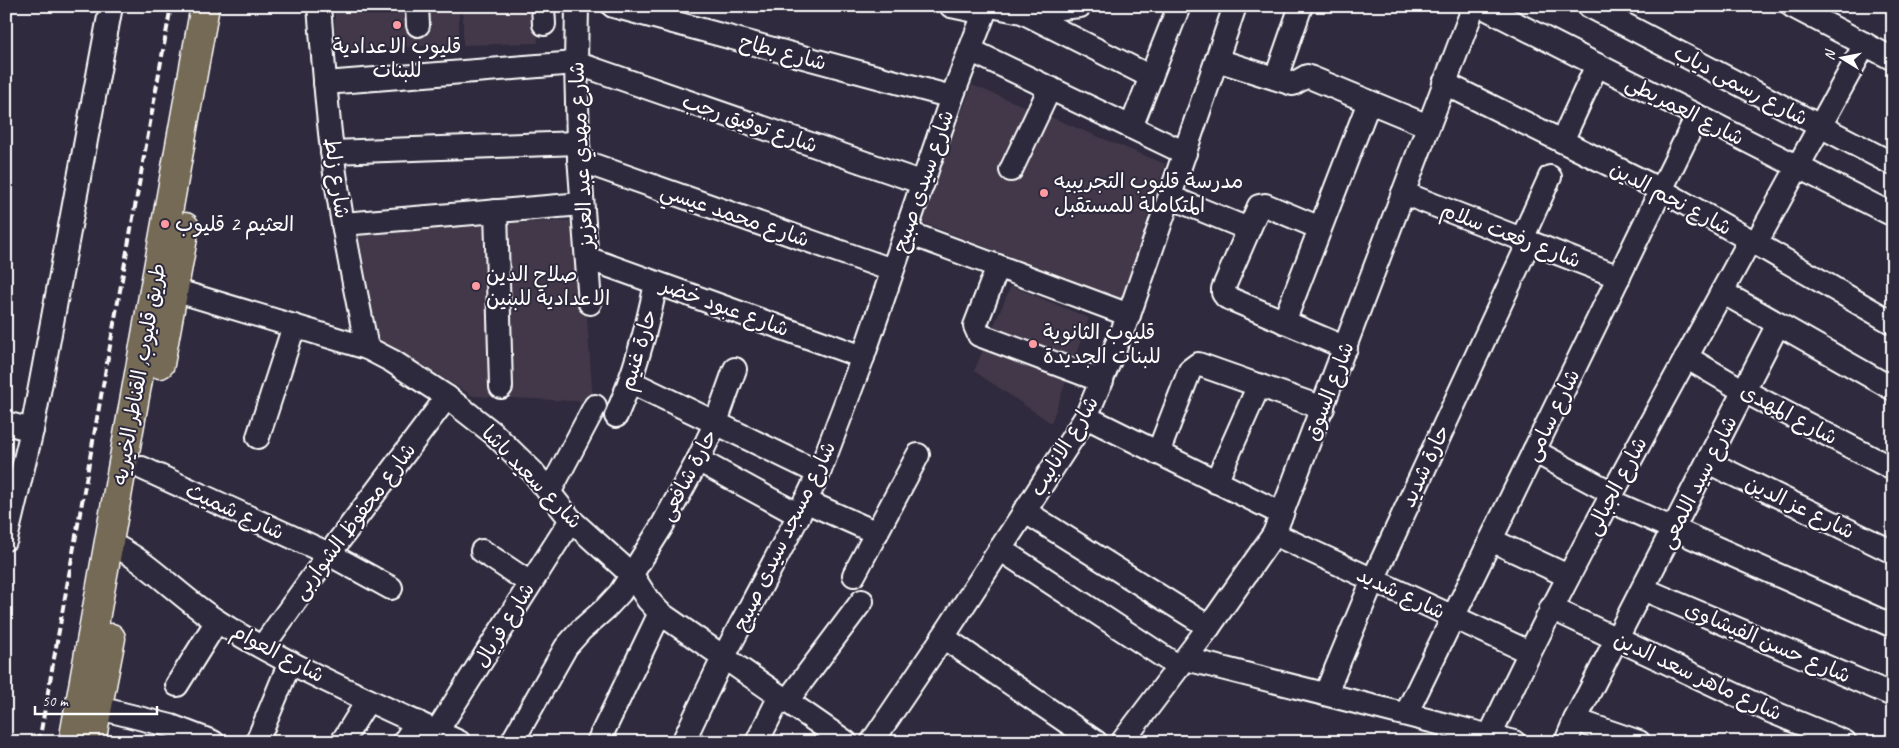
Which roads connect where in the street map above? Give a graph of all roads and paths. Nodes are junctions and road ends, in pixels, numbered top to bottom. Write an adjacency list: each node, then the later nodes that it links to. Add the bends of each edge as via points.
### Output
1 (111, 6): 88 (street)
2 (205, 6): 109 (main road, طريق قليوب, القناطر الخيريه)
3 (223, 6): 62 (main road, طريق قليوب, القناطر الخيريه)
4 (319, 6): 27 (street, شارع زلط)
5 (577, 6): 23 (street, شارع مهدي عبد العزيز)
6 (613, 6): 30 (street, شارع بطاح)
7 (951, 6): 8 (street, via 975,11)
8 (988, 6): 17 (street); 20 (street, شارع سيدى صبيح)
9 (1080, 6): 17 (street)
10 (1180, 6): 25 (street)
11 (1235, 6): 22 (street, شارع الانابيب)
12 (1301, 6): 26 (street)
13 (1474, 6): 28 (street, شارع السوق)
14 (1481, 6): 24 (street, شارع العمريطى)
15 (1589, 6): 35 (street, شارع رسمى دياب)
16 (1792, 6): 18 (street)
17 (1022, 12): 25 (street)
18 (1818, 12): 19 (street)
19 (1865, 44): 21 (street); 35 (street, شارع الجبالى)
20 (970, 50): 29 (street); 30 (street, شارع سيدى صبيح)
21 (1890, 51)
22 (1217, 60): 26 (street); 39 (street, شارع الانابيب)
23 (576, 63): 27 (street); 37 (street, شارع مهدي عبد العزيز); 44 (street, شارع توفيق رجب)
24 (1598, 65): 32 (street, شارع العمريطى); 36 (street)
25 (1151, 77): 34 (street)
26 (1276, 78): 31 (street, via 1293,84 1307,76)
27 (325, 82): 38 (street, شارع زلط)
28 (1444, 83): 33 (street, شارع السوق); 36 (street, شارع نجم الدين)
29 (1050, 88): 34 (street); 42 (street)
30 (952, 98): 44 (street, شارع سيدى صبيح)
31 (1369, 102): 33 (street); 52 (street)
32 (1697, 116): 41 (street, شارع العمريطى); 45 (street, شارع سامى)
33 (1428, 126): 46 (street, شارع السوق)
34 (1131, 127): 39 (street)
35 (1820, 127): 40 (street, شارع رسمى دياب); 41 (street, شارع الجبالى)
36 (1562, 141): 45 (street, شارع نجم الدين)
37 (578, 151): 38 (street); 48 (street, شارع مهدي عبد العزيز); 59 (street, شارع محمد عيسي)
38 (332, 152): 51 (street, شارع زلط)
39 (1186, 153): 47 (street, شارع الانابيب)
40 (1893, 164)
41 (1798, 167): 50 (street, شارع العمريطى); 56 (street, شارع الجبالى)
42 (1011, 170)
43 (1550, 177): 55 (street, حارة شديد)
44 (923, 183): 54 (street, شارع سيدى صبيح)
45 (1661, 190): 56 (street, شارع نجم الدين); 60 (street, شارع سامى)
46 (1403, 193): 55 (street, شارع رفعت سلام); 71 (street, شارع السوق)
47 (1170, 197): 53 (street); 65 (street, شارع الانابيب)
48 (582, 204): 49 (street); 57 (street, شارع مهدي عبد العزيز)
49 (496, 211): 51 (street); 78 (street)
50 (1889, 213)
51 (343, 224): 70 (street, شارع زلط)
52 (1320, 228): 53 (street, via 1263,205 1258,207); 67 (street)
53 (1248, 229): 67 (street, via 1223,295)
54 (906, 232): 58 (street); 59 (street, شارع سيدى صبيح)
55 (1525, 241): 60 (street, شارع رفعت سلام); 117 (street, حارة شديد)
56 (1753, 241): 63 (street, شارع الجبالى); 66 (street, شارع نجم الدين)
57 (587, 258): 61 (street, شارع عبود خضر); 64 (street, شارع مهدي عبد العزيز)
58 (998, 266): 65 (street); 75 (street, via 975,326 979,335)
59 (892, 270): 72 (street, شارع سيدى صبيح)
60 (1619, 277): 90 (street, شارع سامى)
61 (656, 283): 72 (street, شارع عبود خضر); 76 (street, حارة غنيم)
62 (174, 290): 69 (street, شارع سعيد باشا); 95 (main road, طريق قليوب, القناطر الخيريه)
63 (1722, 292): 68 (street); 73 (street, شارع الجبالى)
64 (590, 303)
65 (1129, 315): 75 (street, شارع الانابيب)
66 (1891, 317)
67 (1284, 322): 71 (street)
68 (1778, 324): 79 (street); 80 (street, شارع سيد اللمعى)
69 (294, 326): 70 (street, شارع سعيد باشا); 89 (street)
70 (367, 348): 81 (street, شارع سعيد باشا)
71 (1346, 348): 83 (street, شارع السوق)
72 (863, 357): 97 (street, شارع مسجد سيدى صبيح)
73 (1686, 357): 80 (street, شارع المهدى); 100 (street, شارع الجبالى)
74 (735, 369): 86 (street, حارة شافعى)
75 (1102, 381): 85 (street, شارع الانابيب)
76 (631, 382): 84 (street, حارة غنيم); 86 (street)
77 (1259, 385): 83 (street); 91 (street, via 1202,364 1195,365 1190,370); 98 (street)
78 (501, 387)
79 (1893, 390)
80 (1744, 391): 94 (street, شارع سيد اللمعى); 96 (street, شارع المهدى)
81 (447, 397): 99 (street, شارع سعيد باشا, via 493,433); 113 (street, شارع محفوظ الشواربى)
82 (595, 406): 99 (street)
83 (1322, 408): 104 (street, شارع السوق)
84 (616, 416)
85 (1086, 417): 91 (street, شارع شديد); 102 (street, شارع الانابيب)
86 (716, 422): 93 (street, حارة شافعى); 97 (street)
87 (6, 423): 88 (street)
88 (32, 430): 107 (street)
89 (258, 437)
90 (1534, 451): 100 (street); 108 (street, شارع سامى)
91 (1158, 453): 98 (street, شارع شديد)
92 (918, 455): 106 (street)
93 (698, 460): 101 (street); 114 (street, حارة شافعى)
94 (1708, 462): 105 (street, شارع سيد اللمعى); 112 (street, شارع عز الدين)
95 (142, 468): 109 (main road, طريق قليوب, القناطر الخيريه); 113 (street, شارع شميث)
96 (1893, 469)
97 (819, 473): 101 (street, شارع مسجد سيدى صبيح)
98 (1216, 482): 104 (street, شارع شديد)
99 (550, 491): 103 (street, شارع سعيد باشا)
100 (1610, 497): 105 (street); 116 (street, شارع الجبالى)
101 (802, 508): 106 (street); 132 (street, شارع مسجد سيدى صبيح)
102 (1024, 511): 110 (street, شارع الانابيب); 127 (street)
103 (571, 520): 114 (street, شارع سعيد باشا); 118 (street, شارع فريال)
104 (1278, 524): 117 (street, شارع شديد); 127 (street, شارع السوق)
105 (1674, 529): 120 (street, شارع سيد اللمعى); 126 (street)
106 (877, 533): 115 (street)
107 (6, 539)
108 (1491, 540): 116 (street); 124 (street, شارع سامى)
109 (117, 547): 125 (street, شارع العوام); 140 (main road, طريق قليوب, القناطر الخيريه); 147 (main road, طريق قليوب, القناطر الخيريه)
110 (1000, 549): 128 (street, شارع الانابيب); 134 (street)
111 (482, 551): 118 (street)
112 (1893, 552)
113 (328, 554): 119 (street, شارع شميث); 130 (street, شارع محفوظ الشواربى)
114 (632, 575): 123 (street, شارع سعيد باشا); 154 (street, حارة شافعى, via 620,593 566,647)
115 (854, 575)
116 (1568, 576): 122 (street, شارع الجبالى)
117 (1373, 580): 124 (street, شارع شديد); 136 (street, حارة شديد)
118 (530, 582): 144 (street, شارع فريال)
119 (391, 588)
120 (1643, 590): 129 (street, شارع سيد اللمعى); 137 (street, شارع حسن الفيشاوى)
121 (862, 601): 138 (street)
122 (1551, 608): 129 (street, شارع ماهر سعد الدين); 131 (street, شارع الجبالى)
123 (660, 613): 132 (street, شارع سعيد باشا); 155 (street)
124 (1453, 617): 131 (street, شارع شديد); 141 (street, شارع سامى)
125 (217, 621): 130 (street, شارع العوام); 135 (street)
126 (1893, 626)
127 (1210, 627): 134 (street, شارع السوق)
128 (943, 637): 158 (street, شارع الانابيب); 159 (street)
129 (1618, 639): 142 (street, شارع سيد اللمعى); 164 (street, شارع ماهر سعد الدين, via 1770,711)
130 (263, 646): 133 (street, شارع العوام)
131 (1529, 652): 145 (street, شارع الجبالى)
132 (723, 658): 138 (street, شارع سعيد باشا); 156 (street, شارع مسجد سيدى صبيح)
133 (290, 662): 139 (street, شارع العوام); 150 (street)
134 (1183, 663): 136 (street); 160 (street, شارع السوق)
135 (177, 685)
136 (1326, 693): 141 (street)
137 (1893, 695)
138 (784, 698): 146 (street, شارع سعيد باشا); 157 (street)
139 (368, 700): 143 (street, شارع العوام); 151 (street)
140 (99, 708): 148 (main road, طريق قليوب, القناطر الخيريه); 149 (street, via 171,726)
141 (1406, 714): 145 (street)
142 (1575, 720): 162 (street, شارع سيد اللمعى); 163 (street)
143 (417, 722): 144 (street, شارع العوام); 152 (street)
144 (437, 732): 153 (street, شارع العوام)
145 (1490, 735): 161 (street)
146 (832, 738)
147 (73, 742)
148 (92, 742)
149 (213, 742)
150 (257, 742)
151 (342, 742)
152 (404, 742)
153 (459, 742)
154 (512, 742)
155 (598, 742)
156 (683, 742)
157 (757, 742)
158 (872, 742)
159 (1096, 742)
160 (1122, 742)
161 (1514, 742)
162 (1566, 742)
163 (1639, 742)
164 (1846, 742)

